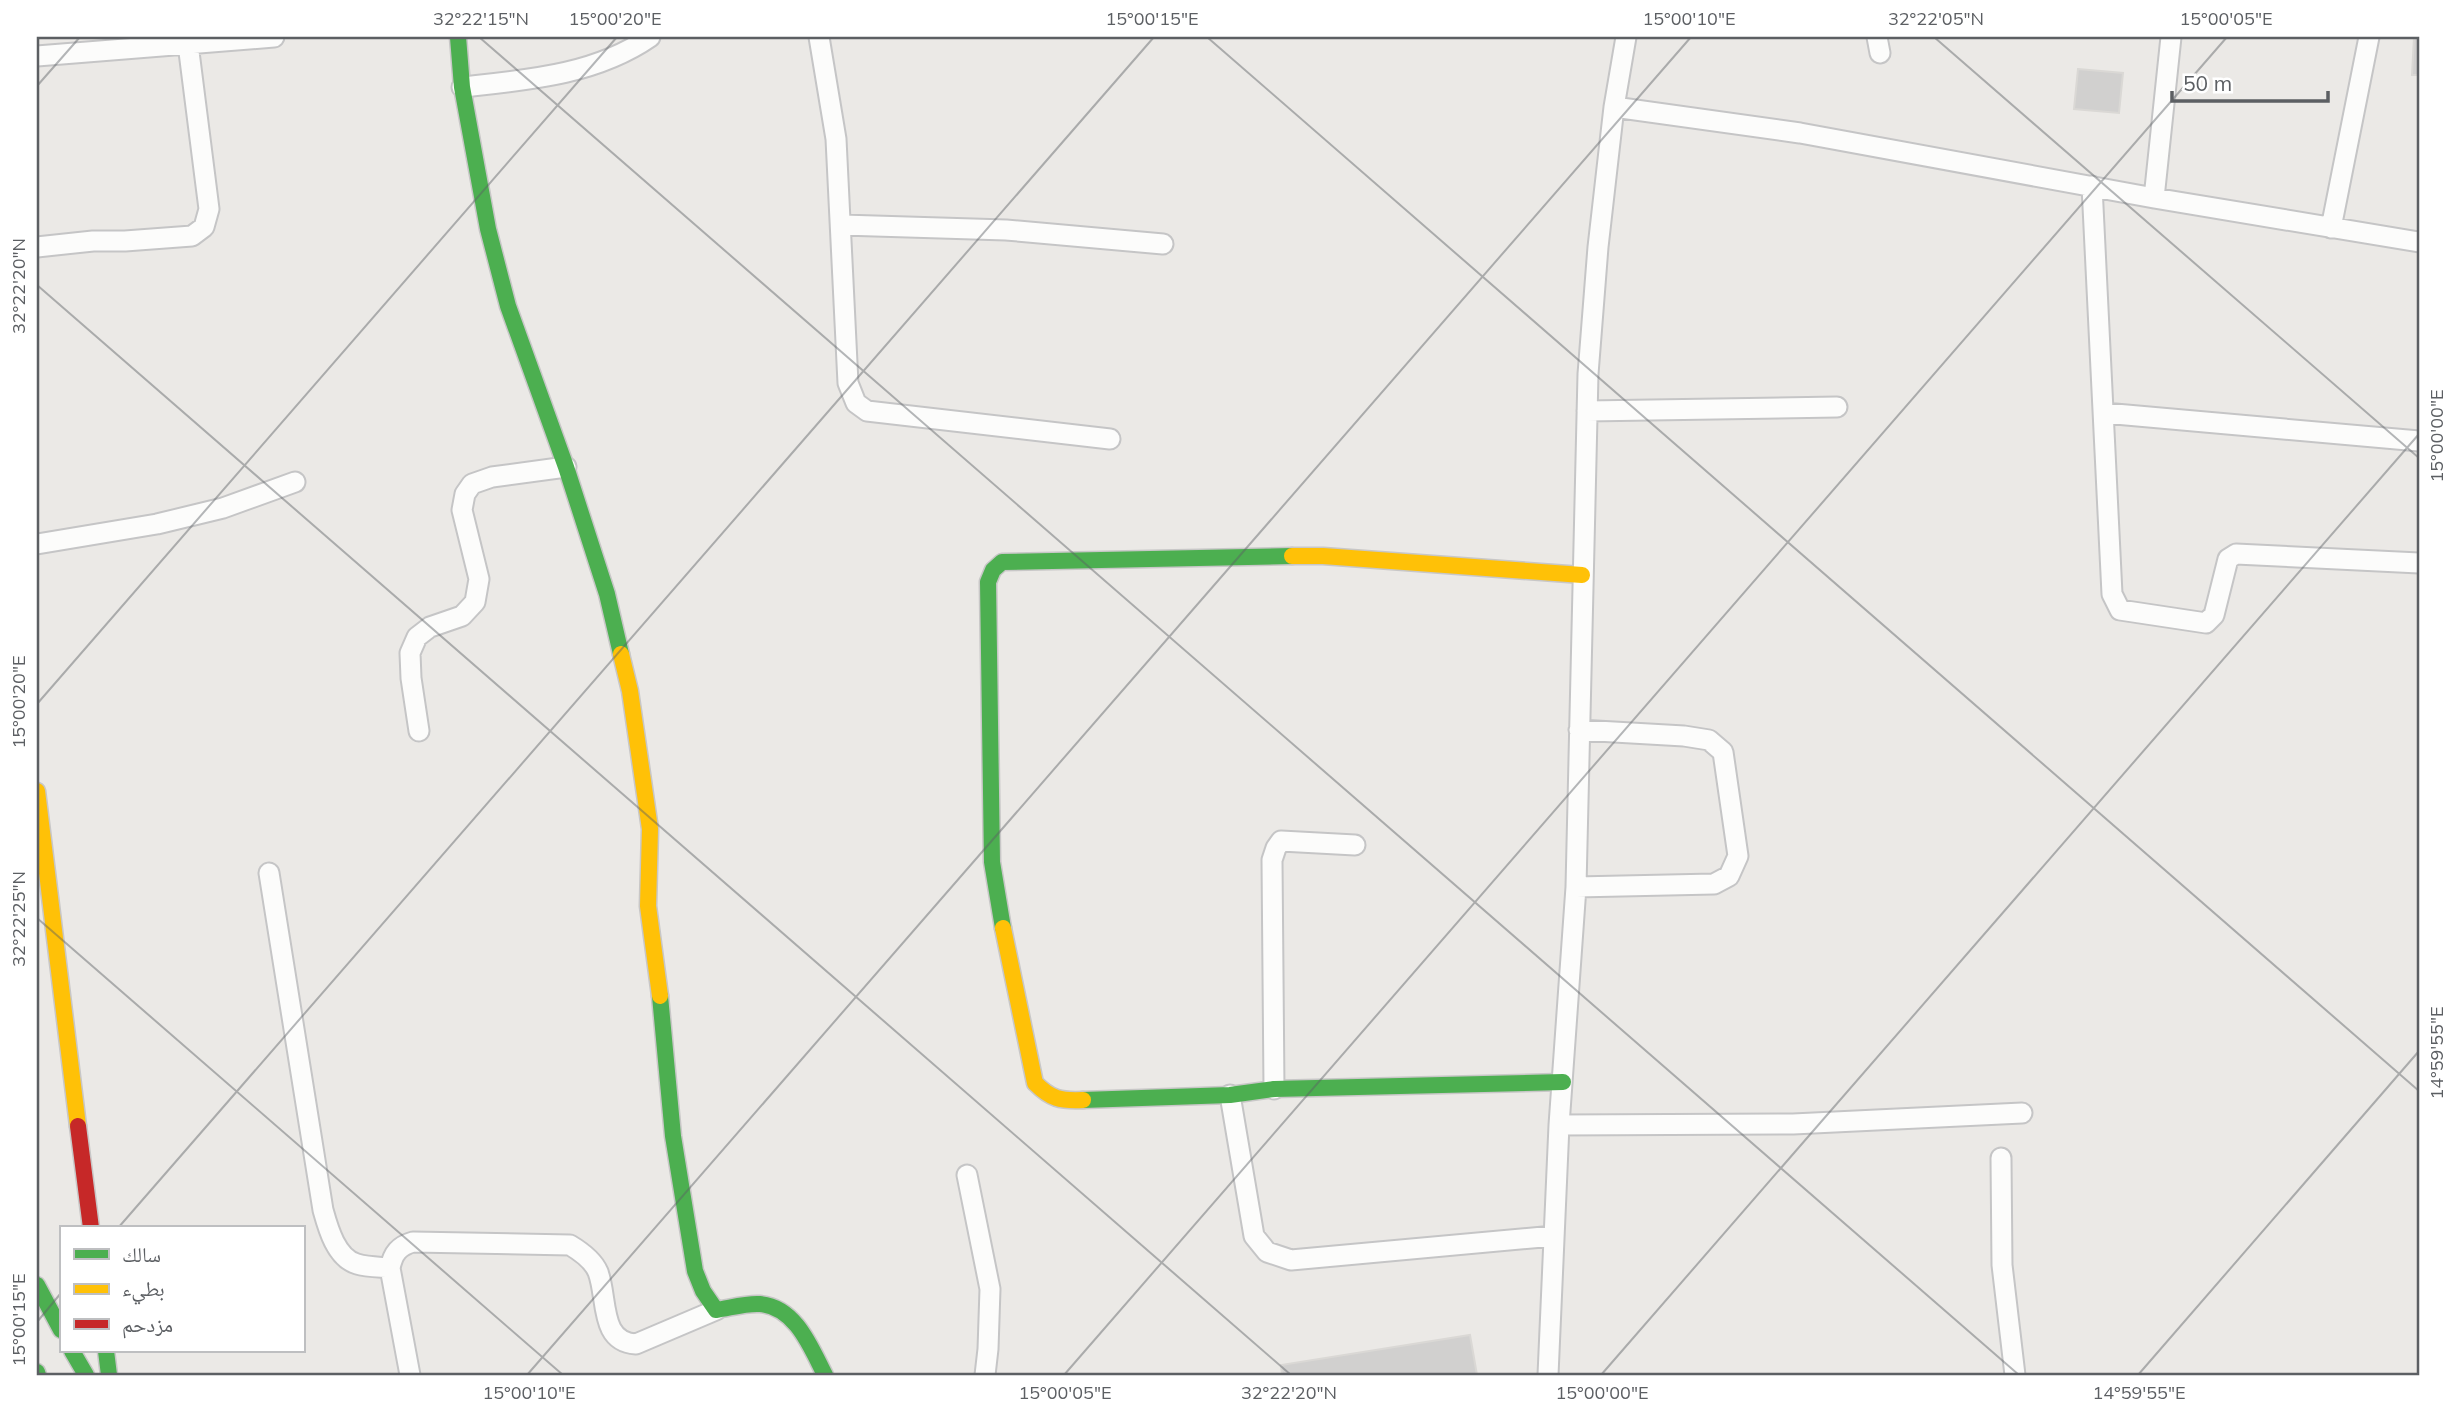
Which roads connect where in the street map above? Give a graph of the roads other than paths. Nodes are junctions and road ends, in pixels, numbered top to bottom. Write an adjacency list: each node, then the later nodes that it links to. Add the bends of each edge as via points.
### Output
1 (274, 37): 8 (street)
2 (458, 37): 10 (main road)
3 (650, 37): 10 (street, via 595,64 537,79)
4 (819, 37): 14 (street, via 836,139)
5 (1626, 37): 11 (street)
6 (2171, 37): 13 (street)
7 (2369, 37): 15 (street)
8 (188, 44): 9 (street); 18 (street, via 209,209 204,227 192,236)
9 (37, 56)
10 (463, 87): 24 (main road, via 488,229 505,293)
11 (1614, 107): 12 (street, via 1800,133); 20 (street, via 1598,247)
12 (2092, 187): 13 (street); 21 (street)
13 (2154, 198): 15 (street)
14 (842, 225): 17 (street, via 1006,230); 22 (street, via 848,383 856,403 867,411)
15 (2331, 228): 16 (street)
16 (2419, 242)
17 (1163, 244)
18 (37, 247)
19 (1837, 407): 20 (street)
20 (1587, 411): 28 (street)
21 (2104, 413): 23 (street); 27 (street, via 2112,594 2120,610 2206,623 2214,615 2228,559 2236,554)
22 (1110, 439)
23 (2419, 441)
24 (566, 467): 30 (street, via 492,477 472,484 464,494 462,510 479,579 475,602 462,616 416,637 410,665); 46 (main road, via 607,594 630,691 650,829 648,906 673,1136 695,1271)
25 (295, 482): 26 (street, via 223,508 158,524)
26 (37, 544)
27 (2419, 563)
28 (1582, 575): 29 (street); 37 (main road, via 1323,556 1020,561 1002,562 993,570 988,582 992,862 1035,1083 1048,1096 1067,1101)
29 (1579, 730): 34 (street); 34 (street, via 1709,740 1723,752 1738,856 1730,876 1714,884)
30 (419, 731)
31 (37, 790): 42 (main road)
32 (1355, 845): 36 (street, via 1282,841 1272,860)
33 (269, 873): 44 (street, via 330,1234 355,1264)
34 (1576, 887): 35 (street)
35 (1563, 1082): 36 (main road); 39 (street)
36 (1275, 1089): 37 (main road)
37 (1230, 1094): 43 (street, via 1254,1236 1268,1252 1291,1260)
38 (2022, 1113): 39 (street, via 1793,1124)
39 (1559, 1125): 43 (street)
40 (2001, 1158): 56 (street, via 2002,1265)
41 (967, 1175): 54 (street, via 990,1289)
42 (91, 1226)
43 (1554, 1236): 55 (street)
44 (390, 1268): 46 (street, via 397,1250 413,1242 570,1245 597,1270 613,1334 624,1343 636,1344); 52 (street)
45 (37, 1284): 47 (main road)
46 (716, 1310): 53 (main road, via 765,1305 788,1314)
47 (60, 1328)
48 (73, 1352): 50 (main road)
49 (106, 1352): 51 (main road)
50 (86, 1375)
51 (109, 1375)
52 (410, 1375)
53 (825, 1375)
54 (985, 1375)
55 (1548, 1375)
56 (2015, 1375)

